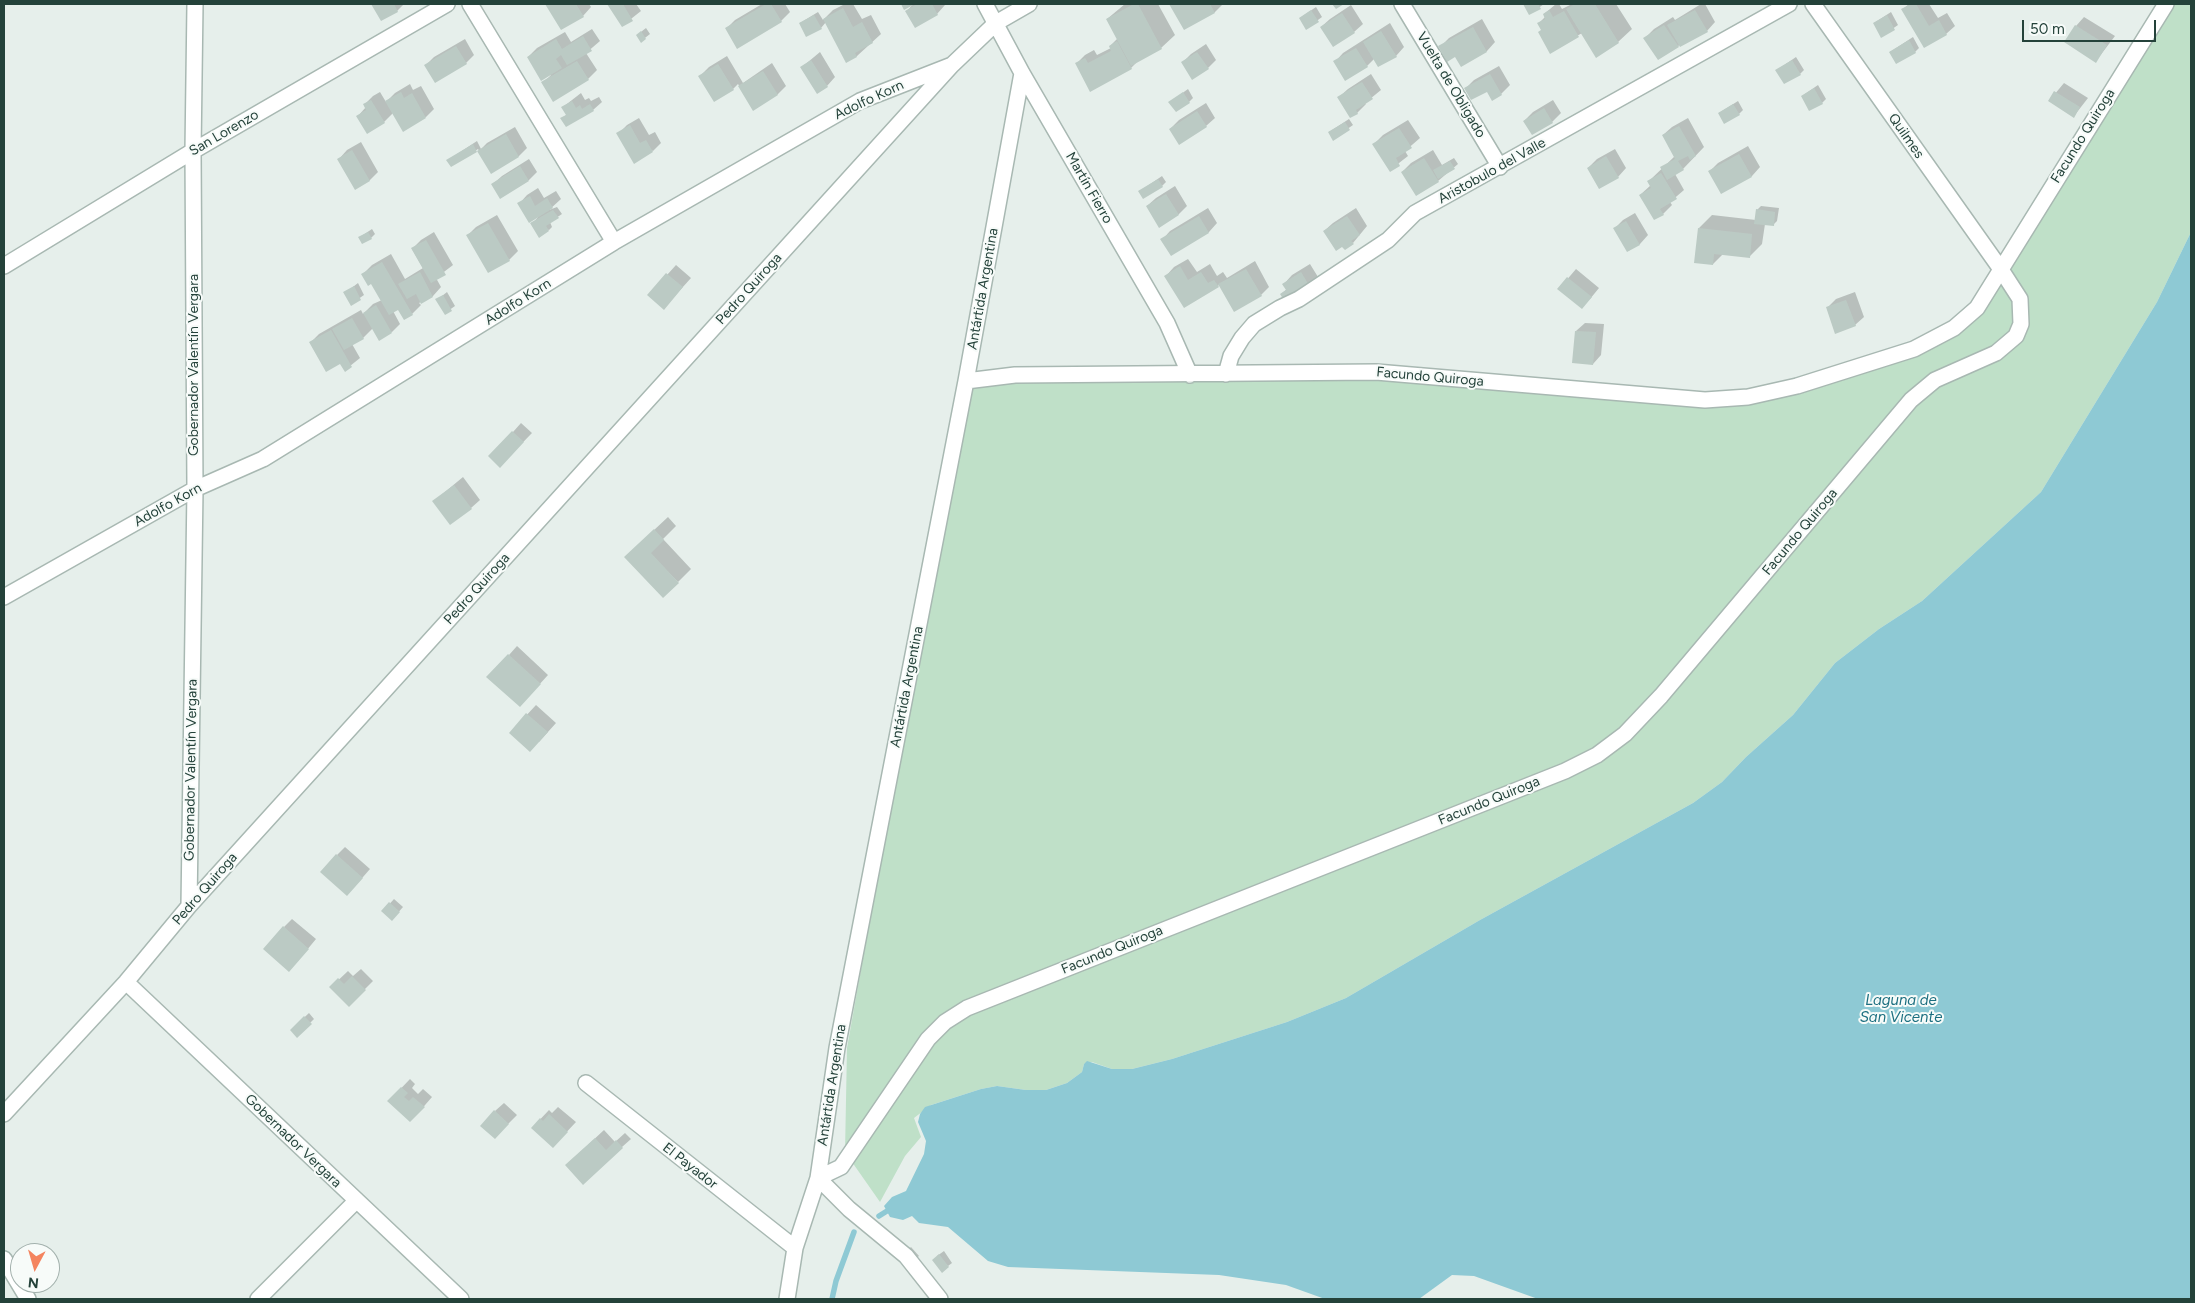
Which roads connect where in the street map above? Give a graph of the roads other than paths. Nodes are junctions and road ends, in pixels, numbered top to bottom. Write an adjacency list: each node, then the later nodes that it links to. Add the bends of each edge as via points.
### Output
1 (196, 4): 13 (street, Gobernador Valentín Vergara)
2 (447, 4): 13 (street, San Lorenzo)
3 (470, 4): 15 (street)
4 (985, 4): 10 (street, Martín Fierro)
5 (1028, 4): 10 (street, Adolfo Korn)
6 (1402, 4): 14 (street, Vuelta de Obligado)
7 (1789, 4): 14 (street, Aristobulo del Valle)
8 (1813, 4): 17 (street, Quilmes)
9 (2166, 4): 17 (street, Facundo Quiroga)
10 (996, 23): 11 (street, Adolfo Korn); 12 (street, Martín Fierro)
11 (952, 65): 15 (street, Adolfo Korn, via 860,101); 23 (street, Pedro Quiroga)
12 (1022, 73): 19 (street, Martín Fierro, via 1167,322); 20 (street, Antártida Argentina)
13 (193, 152): 16 (street, San Lorenzo); 21 (street, Gobernador Valentín Vergara)
14 (1500, 167): 18 (street, Aristobulo del Valle, via 1415,213 1380,245 1299,299 1254,324 1231,356)
15 (614, 242): 21 (street, Adolfo Korn, via 263,459)
16 (4, 266)
17 (2000, 268): 18 (street, Facundo Quiroga, via 1977,308 1954,328 1914,349 1796,386 1748,397 1705,400 1376,372); 27 (street, Facundo Quiroga, via 2020,299 2021,324 2016,336 1996,352 1935,380 1911,400 1661,696 1625,734 1604,750 1564,771 967,1008 945,1022 928,1039 841,1167)
18 (1226, 374): 19 (street, Facundo Quiroga)
19 (1190, 375): 20 (street, Facundo Quiroga, via 1015,375)
20 (966, 381): 27 (street, Antártida Argentina, via 837,1048)
21 (195, 488): 22 (street, Adolfo Korn); 23 (street, Gobernador Valentín Vergara)
22 (4, 597)
23 (189, 906): 24 (street, Pedro Quiroga)
24 (126, 982): 26 (street, Pedro Quiroga); 28 (street, Gobernador Vergara)
25 (586, 1083): 29 (street, El Payador)
26 (4, 1114)
27 (818, 1178): 29 (street, Antártida Argentina); 35 (street, via 849,1209 906,1256)
28 (356, 1201): 32 (street); 33 (street, Gobernador Vergara)
29 (795, 1248): 34 (street, Antártida Argentina)
30 (4, 1259): 31 (street)
31 (28, 1299)
32 (258, 1299)
33 (461, 1299)
34 (787, 1299)
35 (940, 1299)

